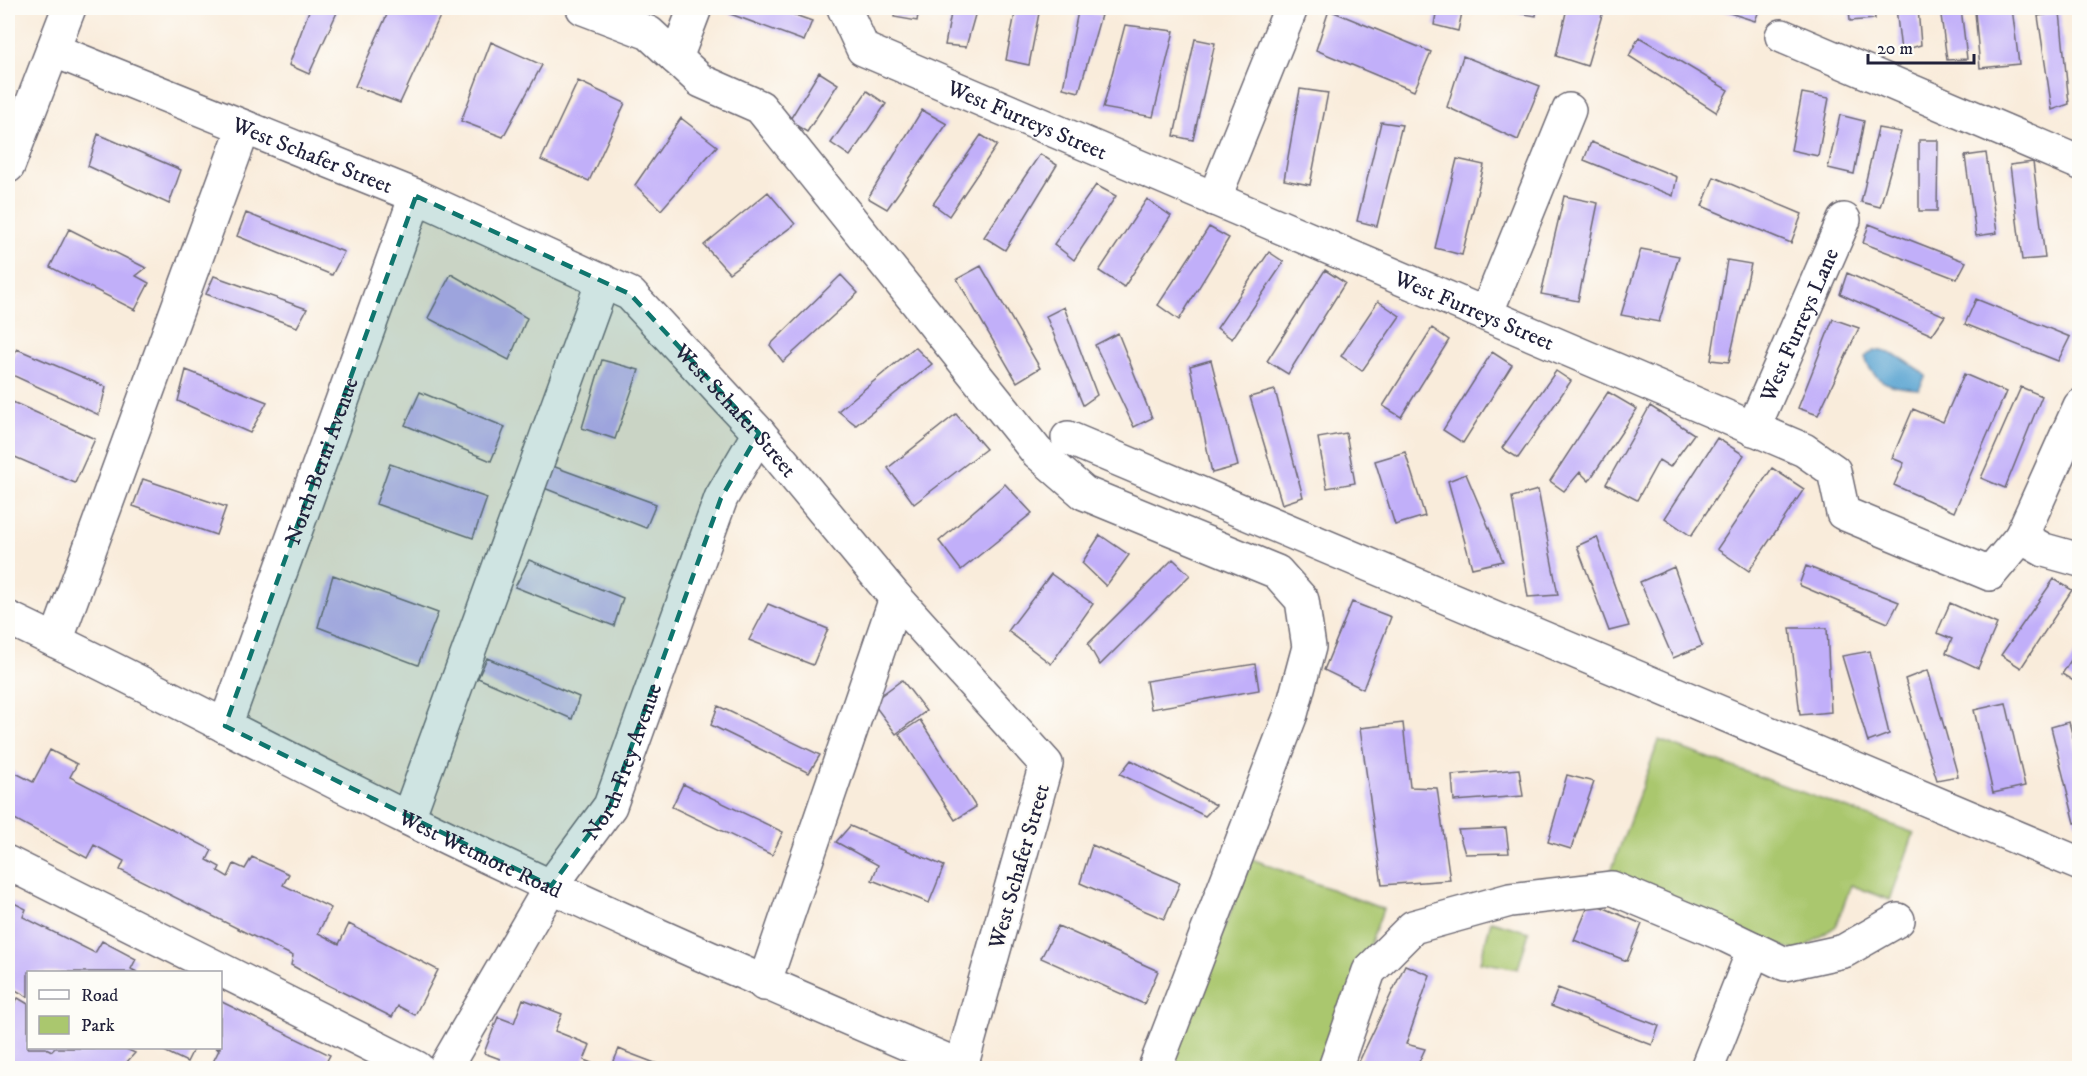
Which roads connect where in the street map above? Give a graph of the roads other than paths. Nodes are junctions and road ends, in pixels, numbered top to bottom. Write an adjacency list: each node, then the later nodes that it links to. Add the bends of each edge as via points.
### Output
1 (69, 8): 7 (street)
2 (583, 8): 8 (street, via 649,33)
3 (695, 8): 8 (street)
4 (844, 8): 14 (street, West Furreys Street, via 863,49)
5 (1291, 8): 14 (street)
6 (1782, 36): 11 (street)
7 (53, 50): 10 (street, West Schafer Street); 12 (street)
8 (676, 58): 38 (street, via 701,81 760,107 1037,452 1084,493 1277,572 1302,600 1309,646 1292,714)
9 (1569, 110): 17 (street)
10 (244, 127): 13 (street, West Schafer Street); 26 (street)
11 (2079, 163)
12 (8, 166)
13 (416, 196): 16 (street, West Schafer Street); 27 (street, North Berni Avenue)
14 (1214, 198): 17 (street, West Furreys Street)
15 (1844, 220): 19 (street, West Furreys Lane)
16 (603, 281): 20 (street, West Schafer Street, via 630,294); 28 (street)
17 (1486, 314): 19 (street, West Furreys Street)
18 (2079, 406): 22 (street)
19 (1753, 429): 22 (street, West Furreys Street, via 1804,450 1834,471 1843,513 1990,574)
20 (759, 434): 24 (street, West Schafer Street); 31 (street, North Frey Avenue, via 721,498 610,806)
21 (1068, 438): 30 (street)
22 (2021, 537): 23 (street)
23 (2079, 560)
24 (896, 598): 34 (street); 37 (street, West Schafer Street, via 1046,764)
25 (8, 618): 26 (street, West Wetmore Road)
26 (56, 641): 27 (street, West Wetmore Road)
27 (225, 726): 28 (street, West Wetmore Road)
28 (408, 818): 31 (street, West Wetmore Road)
29 (8, 863): 35 (street)
30 (2079, 864)
31 (551, 886): 34 (street, West Wetmore Road); 36 (street, North Frey Avenue)
32 (1898, 920): 33 (street, via 1844,951 1785,964)
33 (1754, 949): 39 (street, via 1612,888 1510,900 1413,927 1369,971); 40 (street)
34 (764, 984): 37 (street, West Wetmore Road)
35 (417, 1068)
36 (445, 1068)
37 (963, 1068)
38 (1155, 1068)
39 (1335, 1068)
40 (1707, 1068)

